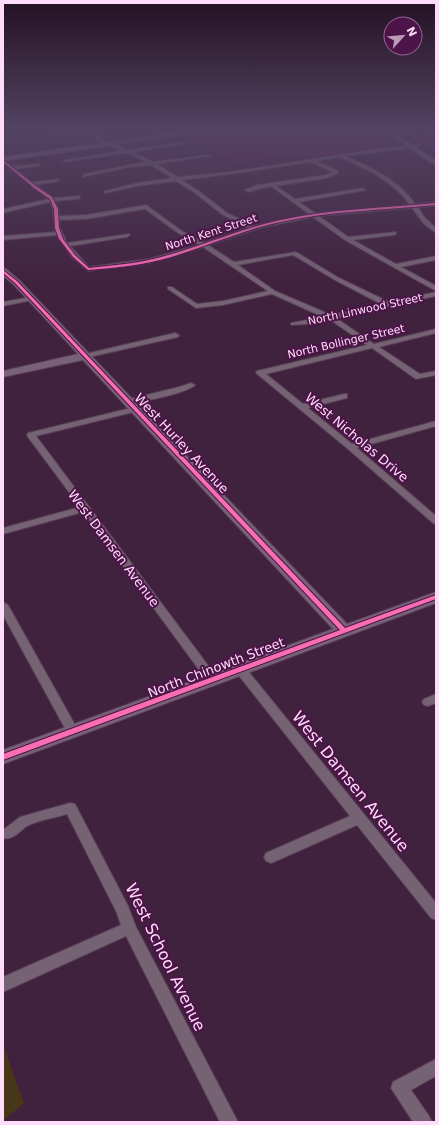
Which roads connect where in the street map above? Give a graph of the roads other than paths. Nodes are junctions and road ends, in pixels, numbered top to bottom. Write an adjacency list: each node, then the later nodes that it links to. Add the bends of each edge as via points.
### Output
1 (176, 179): 20 (street, via 224,214)
2 (26, 180): 7 (street)
3 (57, 180): 7 (street)
4 (172, 180): 11 (street, via 140,183)
5 (305, 180): 8 (street)
6 (387, 180): 16 (street, via 408,198)
7 (31, 184): 13 (street)
8 (272, 185): 9 (street); 14 (street)
9 (248, 190)
10 (363, 190): 14 (street)
11 (107, 192)
12 (78, 196): 13 (street)
13 (52, 200): 17 (street); 19 (street)
14 (294, 201): 18 (street)
15 (436, 204): 16 (street, North Kent Street)
16 (413, 206): 18 (street, North Kent Street); 21 (street, via 420,218)
17 (3, 211)
18 (313, 215): 20 (street, North Kent Street); 26 (street)
19 (57, 218): 22 (street); 28 (street, via 86,217 146,207 180,232)
20 (253, 228): 28 (street, North Kent Street)
21 (436, 231)
22 (58, 233): 25 (street); 27 (street)
23 (394, 233): 26 (street)
24 (127, 235): 27 (street)
25 (3, 238)
26 (347, 239): 31 (street)
27 (66, 245): 28 (street, North Kent Street, via 88,269 149,261)
28 (205, 245): 30 (street)
29 (436, 258): 31 (street)
30 (233, 264): 35 (street); 39 (street, via 294,253 337,280)
31 (395, 266): 34 (street)
32 (3, 271): 37 (street, West Hurley Avenue)
33 (170, 288): 35 (street, via 192,304 200,306)
34 (436, 289)
35 (273, 292): 40 (street)
36 (436, 294): 39 (street, North Linwood Street)
37 (31, 299): 38 (street); 45 (street, West Hurley Avenue)
38 (3, 304)
39 (387, 304): 40 (street, North Linwood Street)
40 (330, 317): 41 (street, North Linwood Street); 44 (street)
41 (293, 324)
42 (436, 331): 44 (street, North Bollinger Street)
43 (176, 335): 45 (street)
44 (373, 346): 46 (street, via 419,377); 47 (street, North Bollinger Street)
45 (85, 356): 48 (street); 51 (street, West Hurley Avenue)
46 (436, 372)
47 (260, 373): 52 (street, West Nicholas Drive)
48 (3, 374)
49 (191, 385): 51 (street)
50 (344, 396): 52 (street)
51 (132, 406): 55 (street, West Damsen Avenue, via 31,435); 60 (street, West Hurley Avenue)
52 (302, 407): 54 (street, West Nicholas Drive)
53 (434, 425): 54 (street)
54 (351, 448): 56 (street, West Nicholas Drive)
55 (85, 509): 57 (street); 62 (street, West Damsen Avenue)
56 (436, 522)
57 (3, 531)
58 (436, 596): 60 (street, North Chinowth Street)
59 (3, 605): 63 (street)
60 (344, 630): 61 (street, North Chinowth Street)
61 (240, 669): 62 (street, North Chinowth Street); 65 (street, West Damsen Avenue)
62 (212, 679): 63 (street, North Chinowth Street)
63 (73, 732): 64 (street, North Chinowth Street)
64 (3, 757)
65 (359, 818): 67 (street); 68 (street, West Damsen Avenue)
66 (7, 834): 69 (street, West School Avenue, via 25,821 70,808 123,910)
67 (271, 857)
68 (436, 914)
69 (129, 928): 70 (street); 72 (street, West School Avenue)
70 (3, 985)
71 (436, 1067): 73 (street, via 399,1088)
72 (229, 1122)
73 (423, 1122)

